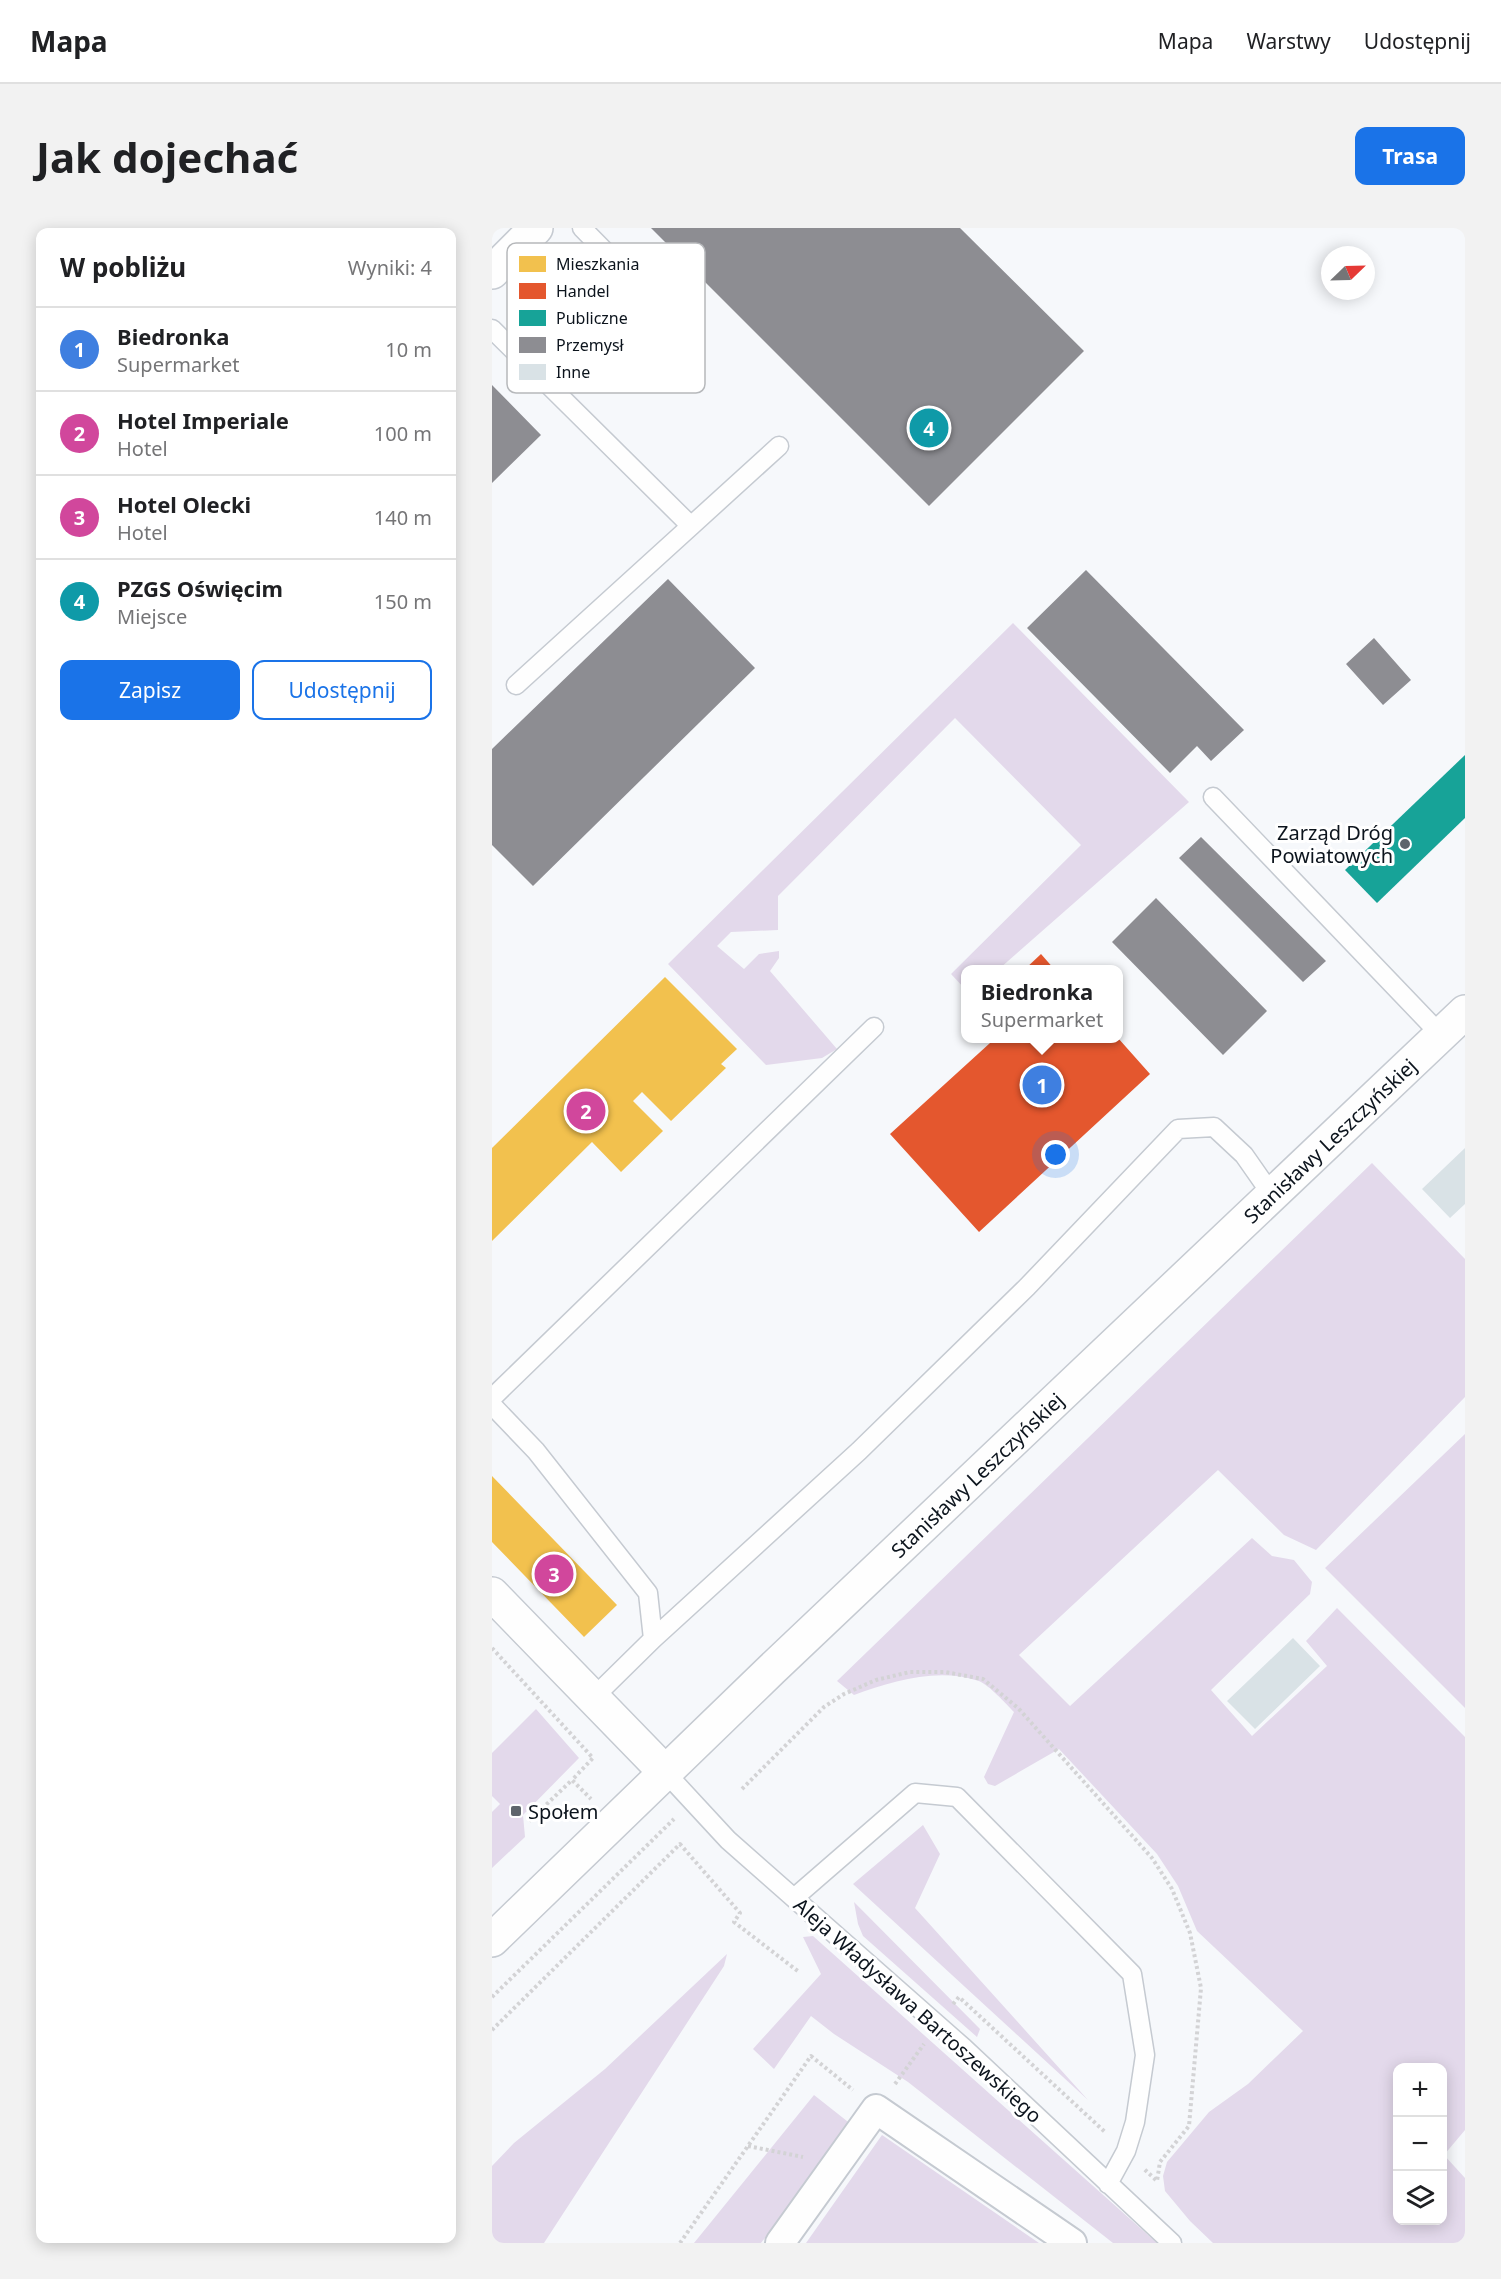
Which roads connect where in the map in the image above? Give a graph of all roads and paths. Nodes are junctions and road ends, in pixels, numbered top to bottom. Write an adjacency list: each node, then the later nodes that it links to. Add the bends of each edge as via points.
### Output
1 (536, 228): 3 (street)
2 (582, 228): 4 (lane)
3 (521, 243)
4 (597, 243)
5 (507, 257): 6 (street)
6 (492, 272)
7 (492, 329): 8 (lane)
8 (507, 344)
9 (557, 393): 11 (lane)
10 (779, 446): 11 (lane)
11 (691, 526): 12 (lane)
12 (516, 685)
13 (1213, 797): 16 (lane)
14 (1465, 1012): 16 (street, Stanisławy Leszczyńskiej)
15 (874, 1027): 18 (lane)
16 (1441, 1035): 17 (street, Stanisławy Leszczyńskiej)
17 (1272, 1195): 21 (lane, via 1244,1155 1214,1127 1178,1129 1019,1295 859,1451); 24 (street, Stanisławy Leszczyńskiej)
18 (492, 1398)
19 (492, 1405): 21 (lane, via 536,1451 648,1593)
20 (492, 1594): 23 (street)
21 (653, 1640): 23 (lane)
22 (492, 1648): 25 (path, via 593,1758)
23 (593, 1698): 24 (street)
24 (666, 1773): 26 (lane, Aleja Władysława Bartoszewskiego); 28 (street, Stanisławy Leszczyńskiej)
25 (572, 1780)
26 (692, 1802): 27 (lane, Aleja Władysława Bartoszewskiego); 30 (path)
27 (794, 1898): 36 (lane, Aleja Władysława Bartoszewskiego, via 964,2048); 36 (lane, via 915,1793 957,1797 1132,1974 1145,2055 1135,2122 1126,2151)
28 (492, 1940)
29 (799, 1972): 31 (path, via 734,1922 740,1913 680,1844)
30 (492, 1997)
31 (492, 2030)
32 (927, 2041): 33 (path)
33 (876, 2109): 34 (path, via 811,2056); 35 (street); 39 (street)
34 (748, 2146): 35 (path); 37 (path)
35 (836, 2164): 38 (street)
36 (1108, 2184): 40 (lane, Aleja Władysława Bartoszewskiego)
37 (680, 2243)
38 (780, 2243)
39 (1072, 2243)
40 (1172, 2243)

